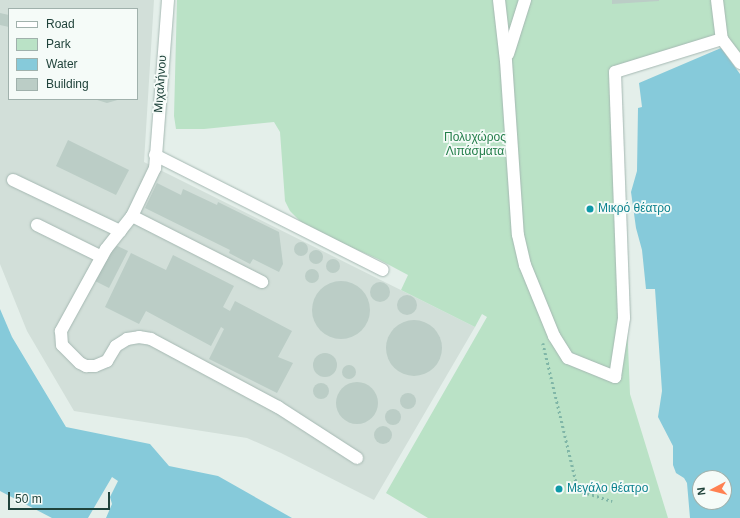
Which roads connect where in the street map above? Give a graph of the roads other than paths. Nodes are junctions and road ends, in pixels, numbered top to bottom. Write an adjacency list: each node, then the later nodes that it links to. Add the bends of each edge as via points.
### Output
1 (168, 0): 8 (street, Μιχαλήνου)
2 (499, 0): 6 (street)
3 (525, 0): 6 (street)
4 (717, 0): 5 (street)
5 (722, 40): 6 (street, via 615,72 624,318 615,377 568,358 554,336 524,265 515,204); 7 (street)
6 (506, 61)
7 (740, 63)
8 (155, 155): 10 (street, Μιχαλήνου, via 155,168); 14 (street)
9 (13, 180): 12 (street)
10 (132, 216): 12 (street); 15 (street)
11 (37, 225): 13 (street)
12 (120, 231): 13 (street, via 111,240)
13 (102, 257): 16 (street, via 61,331 62,345 80,363 95,366 106,361 116,346 127,339 151,339 278,407)
14 (383, 270)
15 (262, 282)
16 (357, 458)

